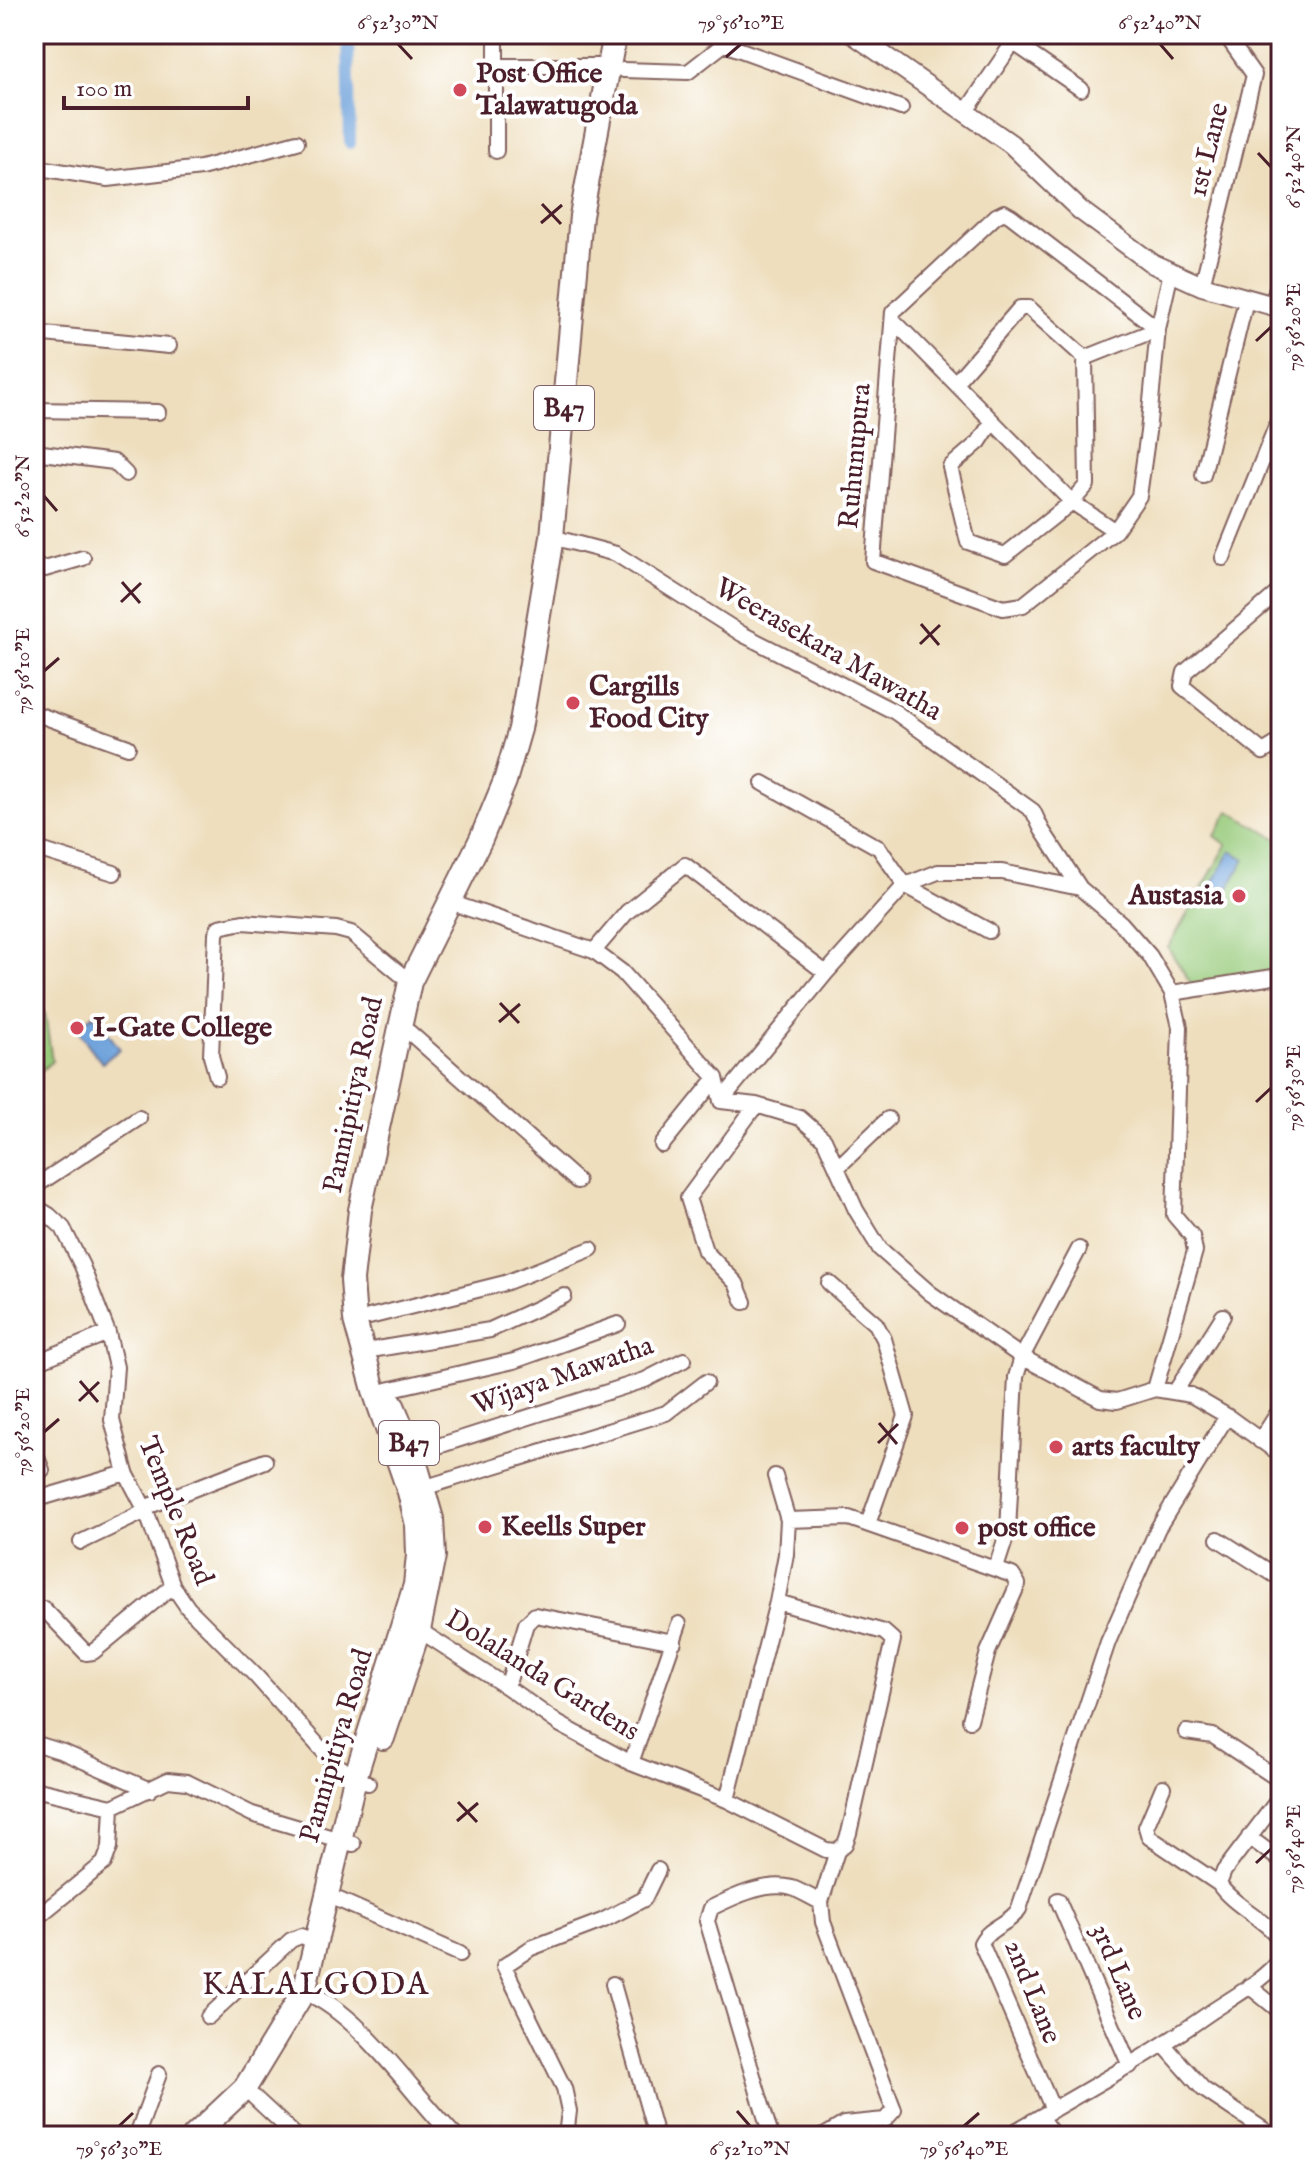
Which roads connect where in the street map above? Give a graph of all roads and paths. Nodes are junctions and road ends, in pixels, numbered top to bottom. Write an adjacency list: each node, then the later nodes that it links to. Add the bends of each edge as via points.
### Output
1 (496, 34): 7 (street)
2 (615, 34): 8 (main road, Pannipitiya Road / B47)
3 (630, 34): 8 (main road, Pannipitiya Road / B47)
4 (853, 34): 11 (main road)
5 (1225, 34): 17 (street, 1st Lane, via 1254,75)
6 (1016, 38): 9 (street); 11 (street)
7 (496, 66): 8 (street); 13 (street)
8 (616, 68): 10 (street, via 688,72 724,44); 35 (main road, Pannipitiya Road / B47, via 581,216)
9 (1081, 89)
10 (901, 108)
11 (965, 113): 16 (main road, via 1011,144 1080,210)
12 (297, 142): 14 (street, via 201,168 108,179)
13 (496, 151)
14 (34, 167)
15 (1281, 271): 19 (street)
16 (1171, 272): 17 (main road); 21 (street, Ruhunupura)
17 (1202, 286): 18 (main road)
18 (1246, 300): 19 (main road); 32 (street)
19 (1277, 307)
20 (893, 320): 21 (street, via 893,312 1004,212); 25 (street); 34 (street, Ruhunupura, via 873,561 1003,608 1023,605)
21 (1158, 329): 24 (street); 34 (street, Ruhunupura, via 1139,496)
22 (34, 333): 23 (street)
23 (169, 346)
24 (1085, 358): 25 (street, via 1029,308 1020,308); 33 (street, via 1087,485)
25 (955, 383): 29 (street)
26 (34, 410): 27 (street)
27 (158, 412)
28 (1281, 414): 37 (street)
29 (992, 422): 33 (street); 33 (street, via 979,442 950,467 968,542 1005,555)
30 (34, 452): 31 (street, via 114,462)
31 (126, 474)
32 (1203, 475)
33 (1072, 502): 34 (street)
34 (1115, 531)
35 (558, 538): 47 (street, Weerasekara Mawatha, via 616,554 742,634 895,712 1033,811); 48 (main road, Pannipitiya Road / B47, via 533,731 516,793); 53 (main road, Pannipitiya Road / B47, via 505,781)
36 (83, 558): 38 (street, via 45,569)
37 (1223, 558)
38 (34, 566)
39 (1281, 590): 41 (street, via 1185,672 1182,686 1263,752)
40 (34, 713): 42 (street)
41 (1281, 741)
42 (128, 747)
43 (763, 783): 46 (street, via 879,848)
44 (34, 848): 45 (street)
45 (114, 873)
46 (905, 885): 47 (street, via 938,872 1002,872); 49 (street); 51 (street)
47 (1080, 888): 54 (street, Weerasekara Mawatha, via 1121,923)
48 (461, 906): 50 (street); 55 (main road, Pannipitiya Road / B47)
49 (989, 931)
50 (594, 951): 51 (street, via 627,912 685,865); 57 (street, via 622,972)
51 (826, 973): 58 (street)
52 (1281, 978): 54 (street)
53 (410, 982): 56 (street, via 351,933 243,922 219,927 211,1056); 114 (main road, Pannipitiya Road / B47, via 360,1210 352,1280 355,1320 409,1492 418,1555 415,1585)
54 (1172, 993): 81 (street, Weerasekara Mawatha, via 1180,1027 1174,1215 1192,1236 1195,1251)
55 (409, 1032): 64 (street); 73 (main road, Pannipitiya Road / B47, via 372,1212 365,1281)
56 (217, 1077)
57 (716, 1078): 58 (street); 62 (street)
58 (721, 1101): 59 (street)
59 (756, 1105): 63 (street, via 800,1118 824,1139); 71 (street, via 688,1198 705,1251 736,1283)
60 (139, 1118): 65 (street)
61 (888, 1119): 63 (street)
62 (662, 1145)
63 (838, 1167): 77 (street, via 880,1249 930,1293)
64 (577, 1181)
65 (34, 1187)
66 (34, 1206): 75 (street, Temple Road, via 63,1228)
67 (591, 1249): 73 (street, via 505,1283)
68 (1079, 1249): 77 (street)
69 (829, 1283): 98 (street, via 876,1324 906,1416)
70 (564, 1296): 76 (street, via 490,1330)
71 (744, 1302)
72 (1223, 1316): 83 (street)
73 (369, 1317): 76 (main road, Pannipitiya Road / B47)
74 (618, 1324): 82 (street, via 514,1361)
75 (108, 1333): 79 (street); 92 (street, Temple Road, via 116,1367 112,1420)
76 (377, 1349): 82 (main road, Pannipitiya Road / B47)
77 (1022, 1357): 81 (street, via 1100,1399 1117,1401); 101 (street, via 1016,1377 1008,1531)
78 (684, 1360): 88 (street, Wijaya Mawatha, via 645,1380)
79 (34, 1363)
80 (706, 1382): 94 (street, via 666,1413)
81 (1155, 1389): 83 (street)
82 (387, 1390): 88 (main road, Pannipitiya Road / B47)
83 (1175, 1392): 85 (street)
84 (1281, 1408): 86 (street)
85 (1227, 1416): 86 (street); 143 (street, 2nd Lane, via 1158,1528 1108,1642 1019,1909 987,1932 981,1943)
86 (1260, 1441): 89 (street)
87 (34, 1450): 91 (street)
88 (413, 1454): 94 (main road, Pannipitiya Road / B47)
89 (1281, 1455)
90 (265, 1461): 96 (street)
91 (42, 1470)
92 (126, 1473): 95 (street); 96 (street, Temple Road)
93 (775, 1476): 97 (street)
94 (423, 1488): 107 (main road, Pannipitiya Road / B47, via 434,1556)
95 (34, 1500)
96 (145, 1509): 100 (street); 103 (street, Temple Road)
97 (788, 1520): 98 (street, via 849,1518); 104 (street)
98 (868, 1524): 101 (street)
99 (1218, 1539): 102 (street)
100 (81, 1542)
101 (996, 1568): 110 (street, via 1018,1584 988,1652)
102 (1281, 1579)
103 (173, 1586): 105 (street, via 93,1652 86,1653); 114 (street, Temple Road, via 332,1761)
104 (777, 1602): 120 (street); 124 (street, via 884,1632 893,1640 849,1833)
105 (44, 1609)
106 (679, 1624): 108 (street)
107 (419, 1630): 109 (street, Dolalanda Gardens); 114 (main road, Pannipitiya Road / B47)
108 (674, 1642): 109 (street, via 535,1615 526,1624); 113 (street)
109 (507, 1687): 113 (street, Dolalanda Gardens, via 559,1724)
110 (970, 1720)
111 (1186, 1732): 115 (street, via 1213,1736)
112 (34, 1743): 118 (street)
113 (631, 1763): 120 (street, Dolalanda Gardens)
114 (361, 1781): 123 (main road, Pannipitiya Road / B47)
115 (1281, 1781)
116 (1163, 1787): 127 (street, via 1146,1827 1149,1837)
117 (34, 1789): 121 (street)
118 (150, 1790): 121 (street); 123 (street, via 168,1780 187,1782 252,1814)
119 (1281, 1796): 122 (street)
120 (727, 1800): 124 (street, Dolalanda Gardens)
121 (112, 1807): 131 (street, via 104,1863)
122 (1249, 1837): 125 (street); 127 (street)
123 (347, 1842): 128 (main road, Pannipitiya Road / B47); 132 (main road, Pannipitiya Road / B47)
124 (837, 1851): 130 (street)
125 (1281, 1861)
126 (658, 1870): 149 (street, via 644,1899 531,1948 504,1966 564,2088 569,2111)
127 (1219, 1884): 135 (street, via 1227,1897 1280,1941 1276,1964)
128 (339, 1900): 133 (street); 136 (main road, Pannipitiya Road / B47)
129 (1058, 1900): 140 (street, 3rd Lane)
130 (821, 1902): 151 (street, via 790,1888 773,1887 711,1908 707,1921); 152 (street, via 823,1922 894,2110 885,2120 844,2124)
131 (34, 1916)
132 (317, 1942): 136 (main road, Pannipitiya Road / B47); 138 (street, via 301,1936 291,1940)
133 (460, 1954)
134 (613, 1984): 150 (street)
135 (1249, 1986): 137 (street); 139 (street)
136 (310, 1994): 142 (main road, Pannipitiya Road / B47); 145 (main road, Pannipitiya Road / B47, via 245,2088); 148 (street, via 356,2026)
137 (1281, 2012)
138 (208, 2017)
139 (1164, 2045): 140 (street); 155 (street, via 1203,2089)
140 (1130, 2066): 143 (street)
141 (159, 2074): 144 (street)
142 (254, 2097): 146 (main road, Pannipitiya Road / B47); 147 (street)
143 (1046, 2114): 153 (street); 154 (street)
144 (139, 2136)
145 (194, 2136)
146 (214, 2136)
147 (296, 2136)
148 (454, 2136)
149 (566, 2136)
150 (656, 2136)
151 (771, 2136)
152 (824, 2136)
153 (1007, 2136)
154 (1054, 2136)
155 (1273, 2136)

